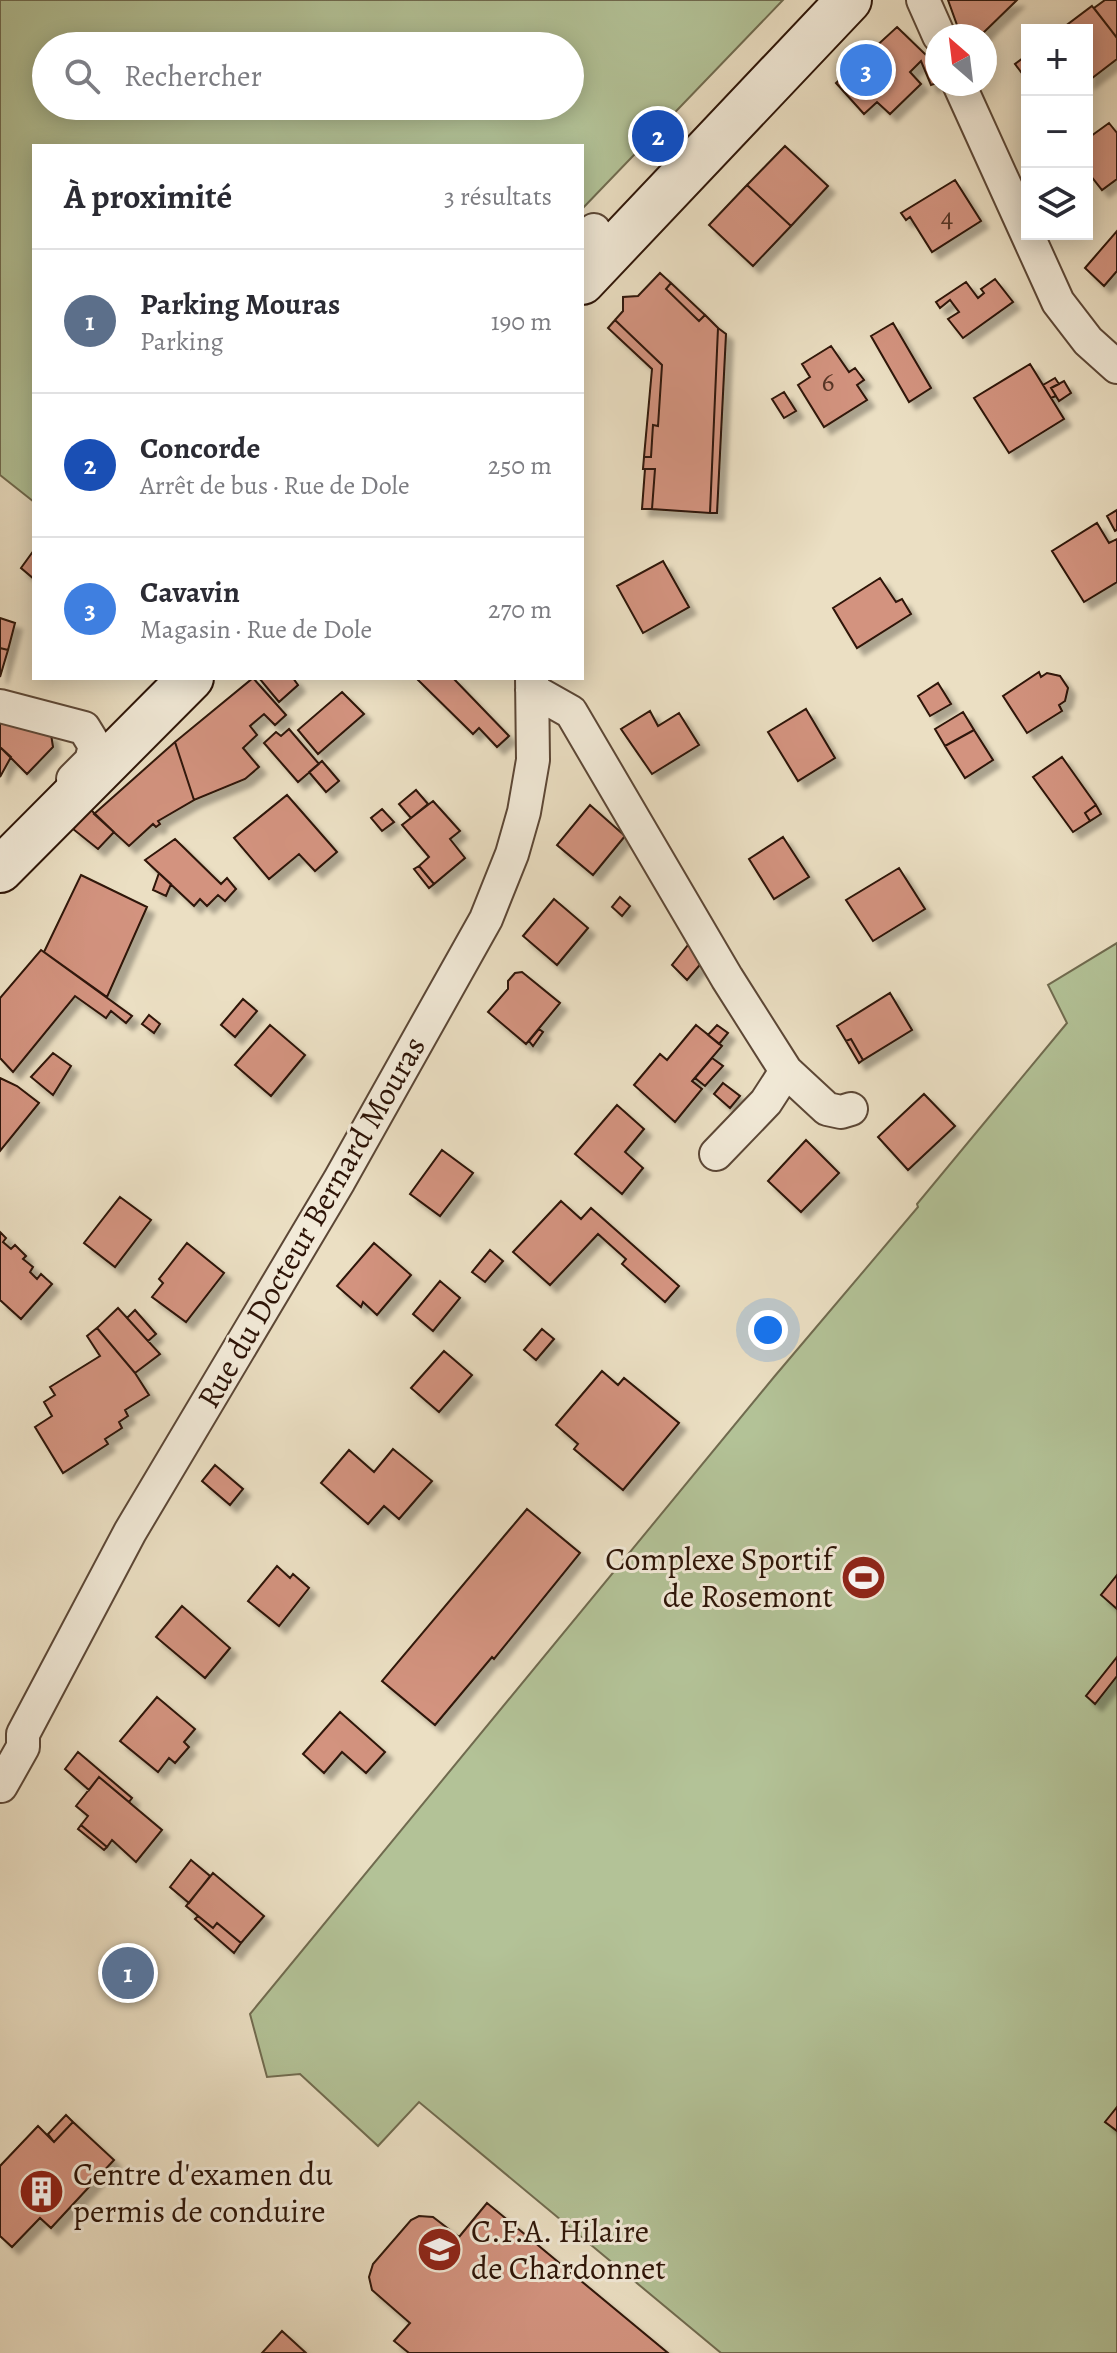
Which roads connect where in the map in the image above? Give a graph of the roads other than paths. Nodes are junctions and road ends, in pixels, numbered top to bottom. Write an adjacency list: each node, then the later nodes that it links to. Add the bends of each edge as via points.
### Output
1 (814, 0): 6 (main road)
2 (849, 0): 7 (main road)
3 (923, 0): 4 (street)
4 (934, 24)
5 (964, 96): 8 (street, via 1058,302)
6 (586, 240)
7 (584, 280)
8 (1117, 367)
9 (155, 680): 13 (main road)
10 (189, 680): 14 (main road)
11 (532, 684): 15 (street, Rue du Docteur Bernard Mouras, via 571,712); 18 (street, Rue du Docteur Bernard Mouras, via 533,760 524,812 486,919)
12 (0, 706): 13 (street, via 84,728)
13 (92, 739): 14 (main road)
14 (1, 858)
15 (786, 1071): 16 (street, Rue du Docteur Bernard Mouras, via 827,1109); 17 (street, via 766,1102)
16 (851, 1109)
17 (716, 1154)
18 (12, 1742): 19 (street, Rue du Docteur Bernard Mouras, via 23,1747)
19 (0, 1787)

